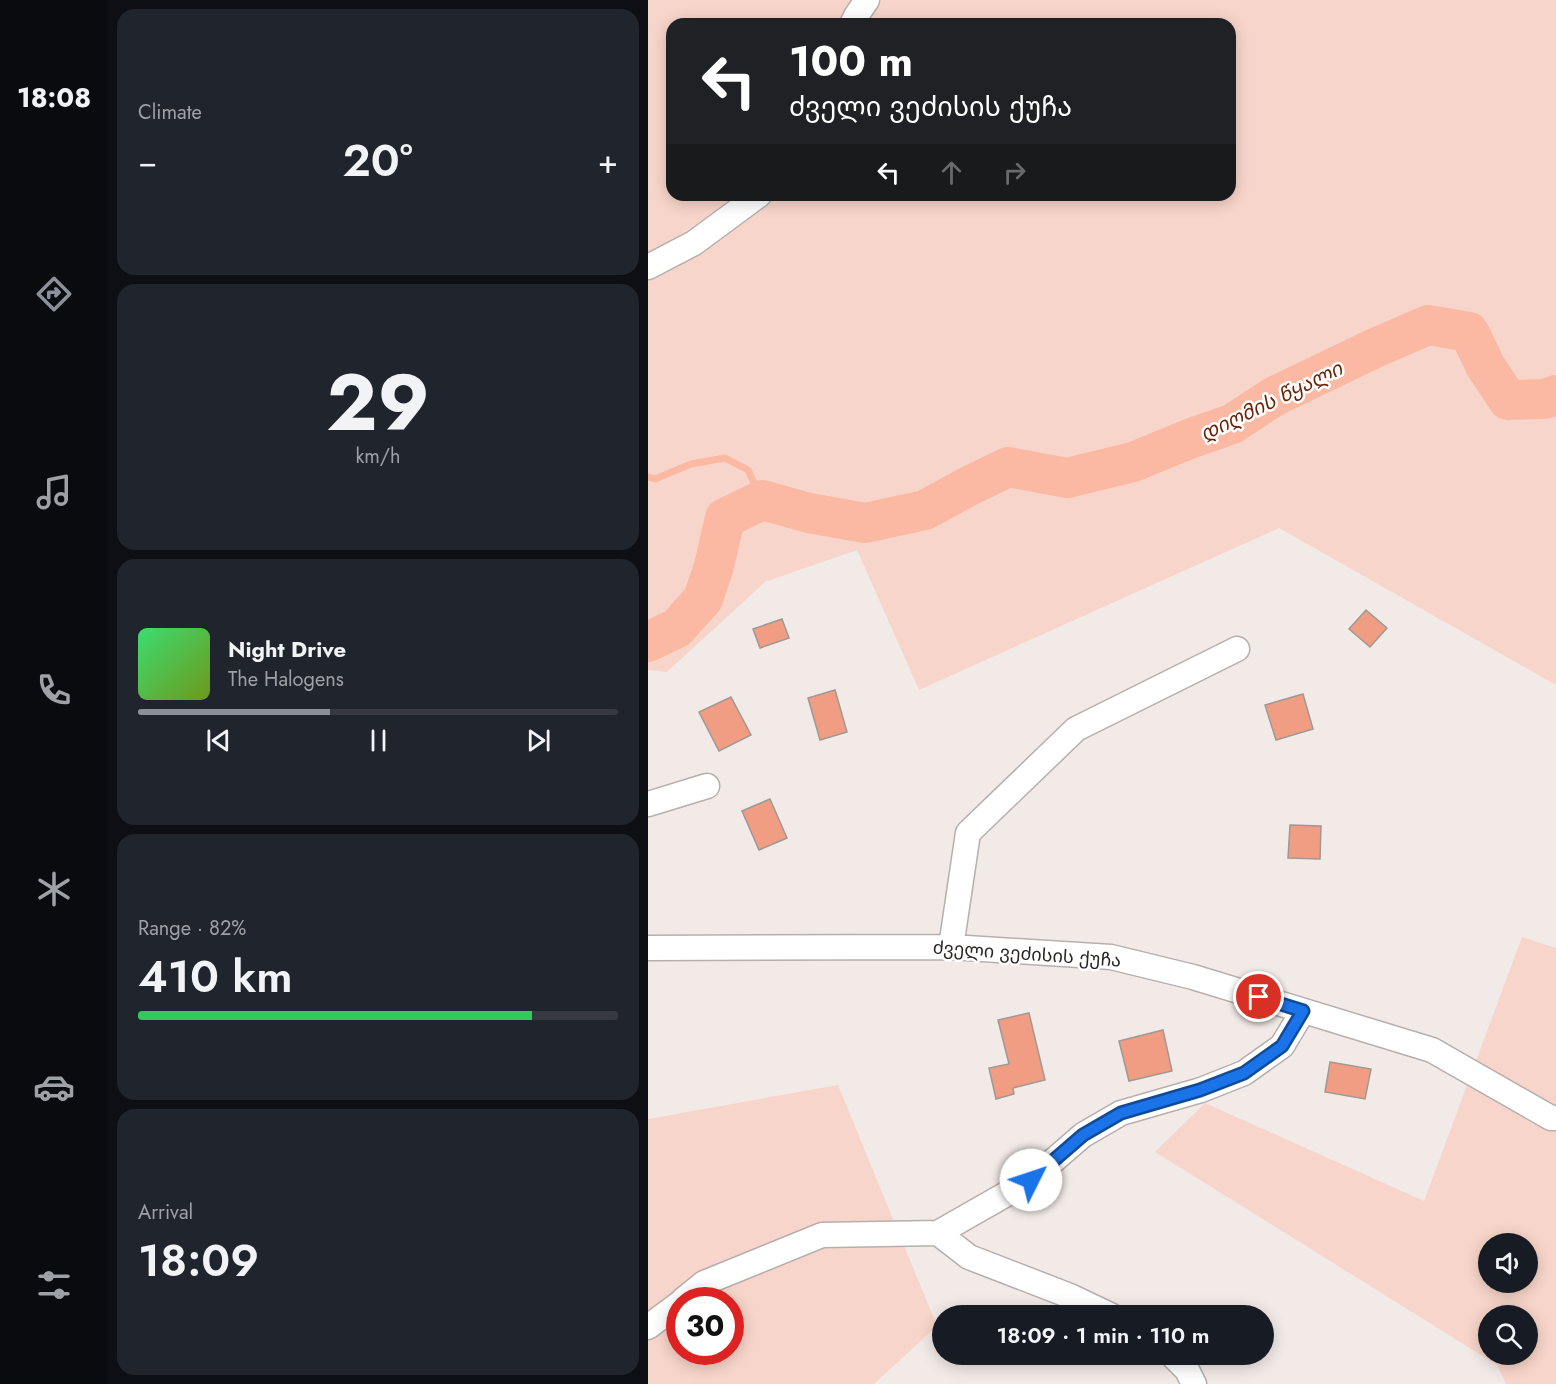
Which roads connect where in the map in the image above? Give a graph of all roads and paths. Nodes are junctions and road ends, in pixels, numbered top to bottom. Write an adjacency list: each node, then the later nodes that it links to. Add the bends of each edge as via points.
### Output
1 (867, 0): 2 (street)
2 (855, 18)
3 (751, 201): 4 (street, via 694,243)
4 (648, 267)
5 (1238, 649): 8 (street, via 1076,729 968,834)
6 (707, 786): 7 (street)
7 (648, 804)
8 (951, 947): 9 (street, ძველი ვეძისის ქუჩა); 10 (street, ძველი ვეძისის ქუჩა, via 1111,957 1193,976)
9 (648, 948)
10 (1303, 1011): 11 (street, ძველი ვეძისის ქუჩა, via 1431,1050); 12 (street, via 1282,1046 1244,1073 1121,1113 1083,1135 1031,1180)
11 (1556, 1118)
12 (938, 1233): 13 (street, via 822,1235); 14 (street, via 969,1257)
13 (699, 1287)
14 (1089, 1305)
15 (666, 1314): 16 (street)
16 (648, 1327)
17 (1182, 1365): 18 (street)
18 (1194, 1384)

